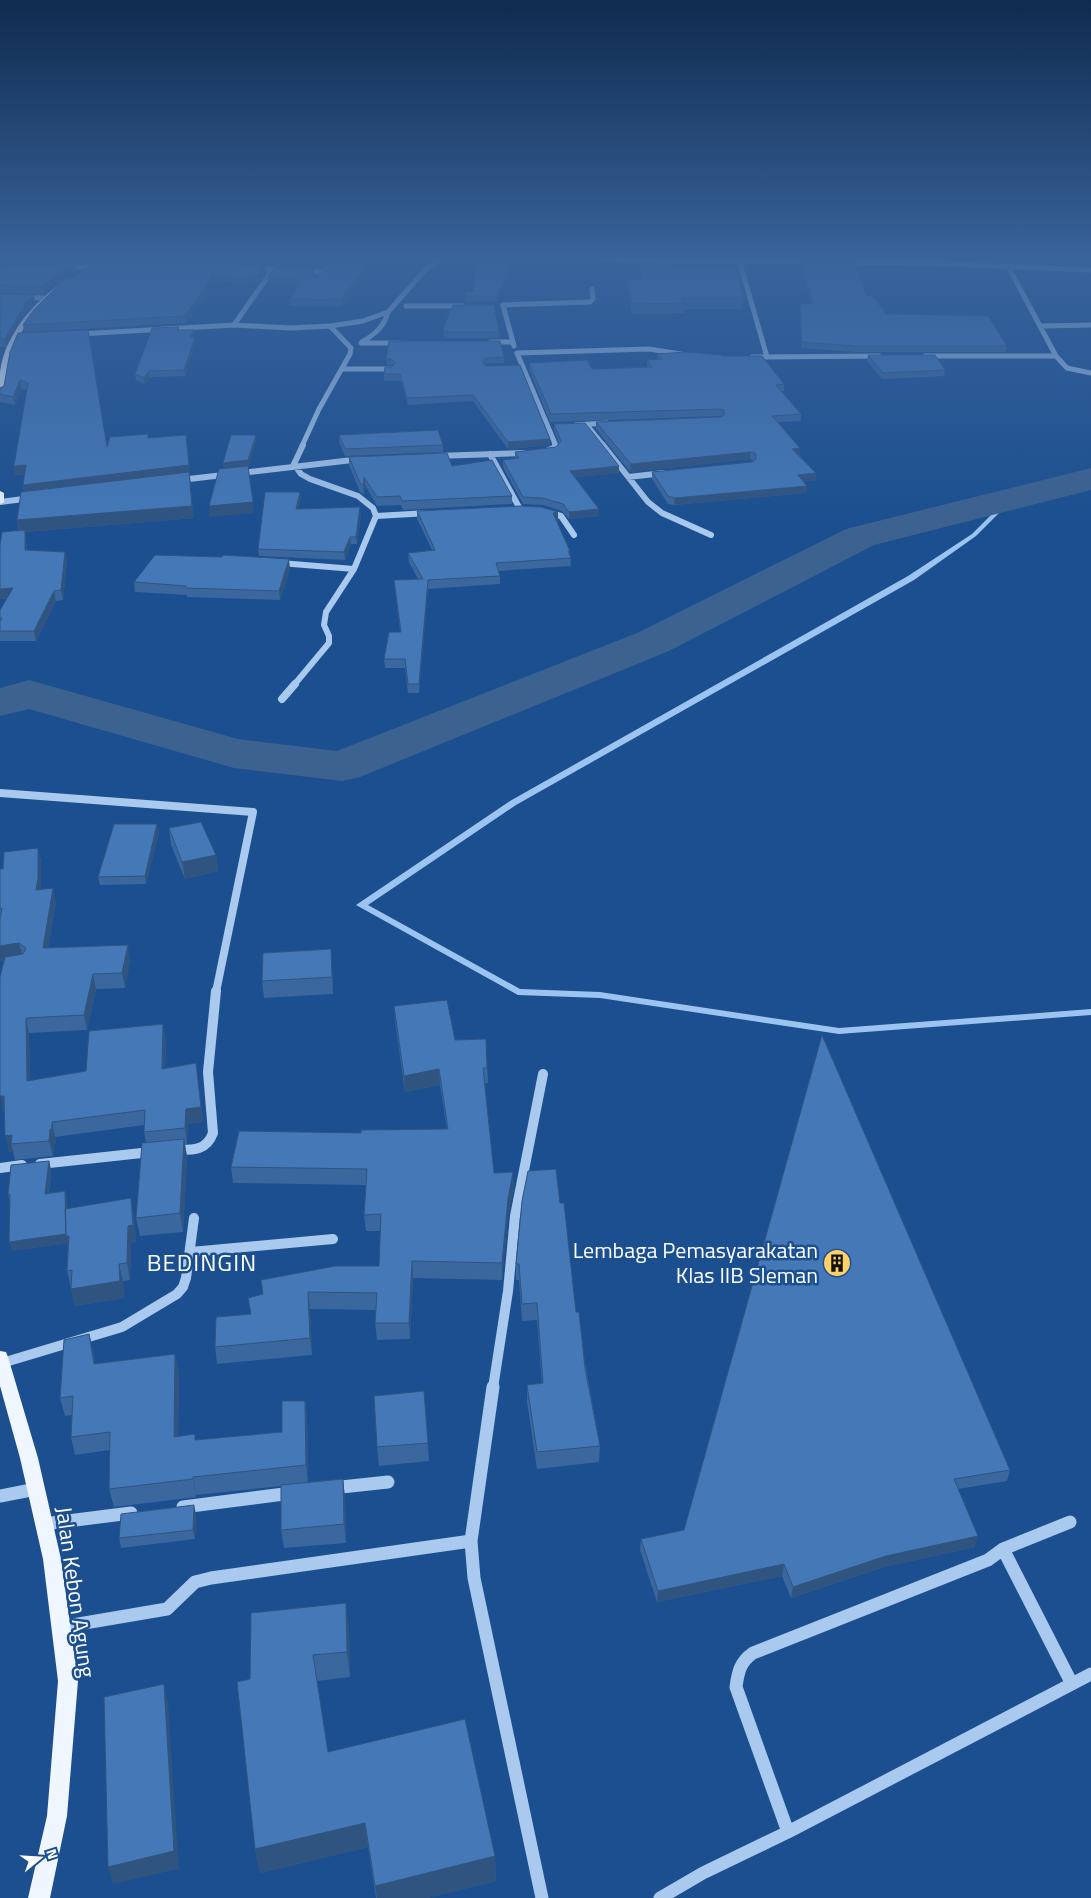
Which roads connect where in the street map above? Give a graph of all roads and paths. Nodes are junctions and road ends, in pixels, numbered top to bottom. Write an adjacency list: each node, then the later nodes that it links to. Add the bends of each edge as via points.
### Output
1 (351, 348): 16 (street)
2 (515, 349): 7 (street)
3 (765, 349): 13 (street)
4 (1052, 349): 11 (street)
5 (0, 351): 6 (street)
6 (9, 351): 19 (main road)
7 (517, 353): 8 (street, via 649,349); 15 (street)
8 (697, 356)
9 (886, 356): 13 (street)
10 (913, 356): 11 (street)
11 (1056, 356): 18 (street, via 1067,368)
12 (747, 357): 13 (street)
13 (767, 357)
14 (513, 367): 15 (street)
15 (522, 367): 23 (street)
16 (343, 369): 17 (street); 30 (street)
17 (391, 369)
18 (1091, 373)
19 (0, 394)
20 (614, 423): 21 (street)
21 (587, 424): 22 (street); 32 (street)
22 (568, 425)
23 (549, 426): 24 (street); 26 (street, via 556,447)
24 (558, 426)
25 (530, 452): 27 (street)
26 (538, 452)
27 (490, 454): 28 (street); 38 (street)
28 (433, 456)
29 (365, 459): 30 (street)
30 (294, 464): 33 (street); 42 (street, via 310,479 367,501)
31 (675, 472): 32 (street)
32 (628, 477): 44 (street, via 648,502 662,513)
33 (173, 481)
34 (0, 493): 36 (main road)
35 (38, 497): 36 (street)
36 (0, 502)
37 (510, 510): 38 (street)
38 (520, 510): 39 (street)
39 (527, 510)
40 (542, 510): 43 (street, via 561,516)
41 (433, 513): 42 (street)
42 (376, 516): 46 (street)
43 (574, 535)
44 (711, 535)
45 (274, 562): 46 (street)
46 (354, 569): 47 (street, via 326,612 324,624 329,643)
47 (282, 700)
48 (0, 793): 50 (street, via 253,812 217,987 208,1072 213,1133 210,1142 202,1149)
49 (542, 1074): 62 (street, via 515,1216 508,1291)
50 (0, 1168)
51 (194, 1218): 53 (street)
52 (333, 1239): 53 (street)
53 (190, 1252): 54 (street, via 183,1287 168,1301 115,1329)
54 (1, 1360): 56 (main road, Jalan Kebon Agung)
55 (388, 1482): 58 (street)
56 (36, 1489): 57 (street); 61 (main road, Jalan Kebon Agung)
57 (0, 1496)
58 (172, 1508)
59 (142, 1512): 61 (street)
60 (1070, 1522): 63 (street)
61 (44, 1524): 64 (main road, Jalan Kebon Agung)
62 (472, 1541): 64 (street, via 211,1578 194,1582 167,1609); 69 (street, via 474,1578)
63 (1002, 1549): 66 (street); 67 (street, via 988,1560 742,1660 736,1687)
64 (61, 1627): 68 (main road, Jalan Kebon Agung, via 68,1681 57,1816)
65 (1091, 1674): 66 (street)
66 (1072, 1684): 67 (street)
67 (788, 1832): 70 (street, via 703,1872)
68 (39, 1898)
69 (542, 1898)
70 (660, 1898)

